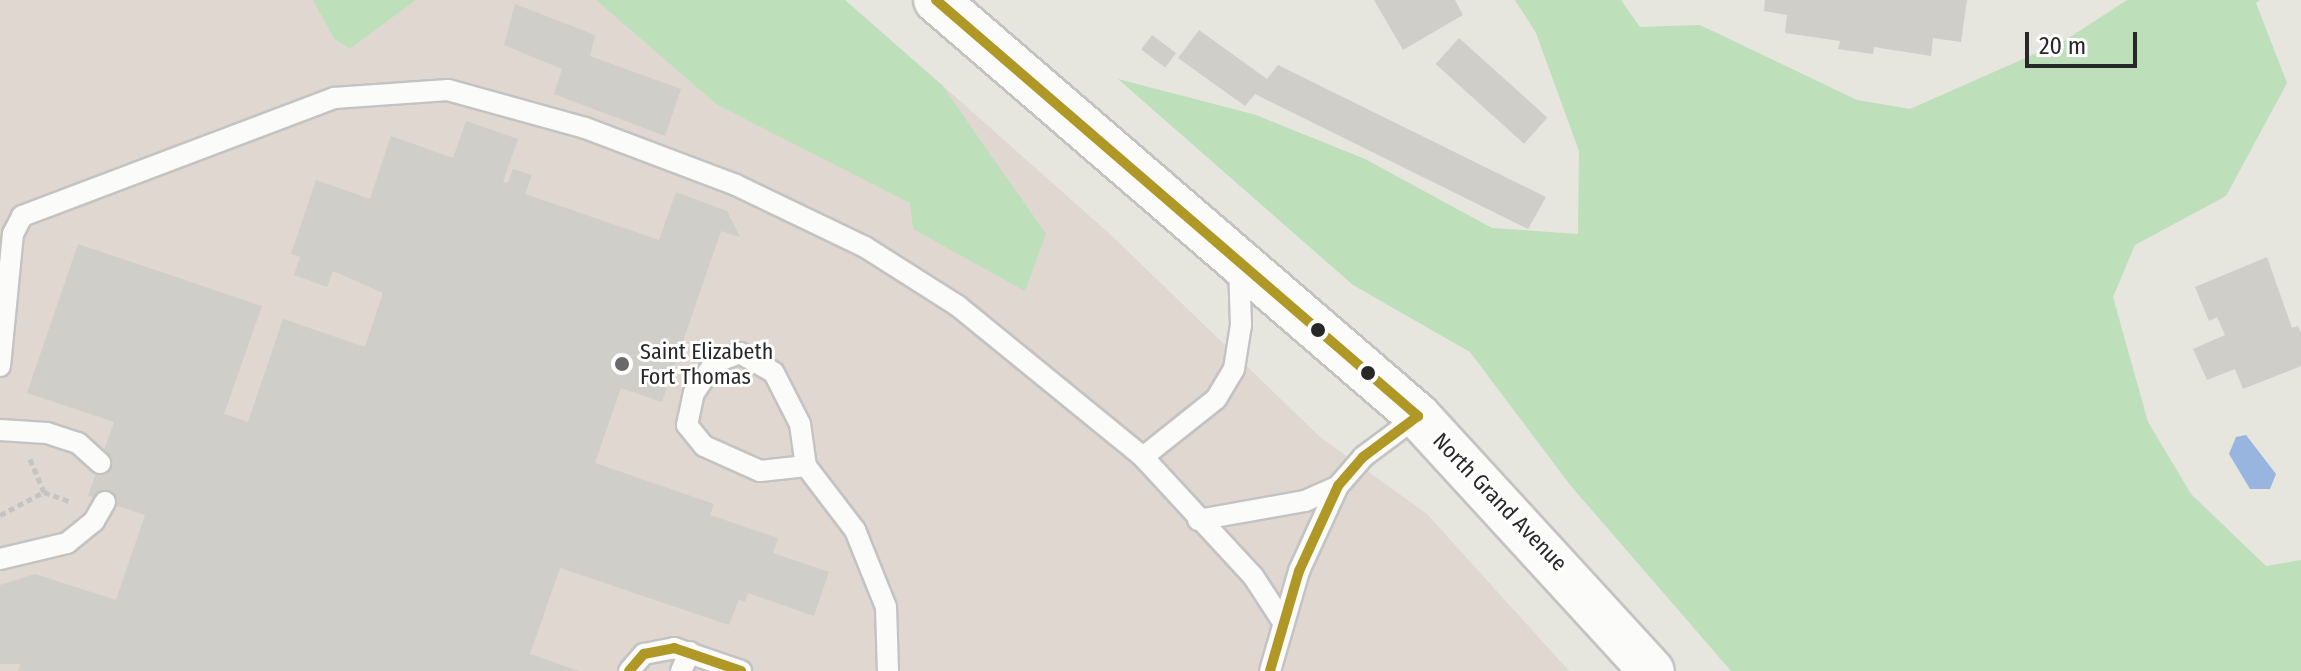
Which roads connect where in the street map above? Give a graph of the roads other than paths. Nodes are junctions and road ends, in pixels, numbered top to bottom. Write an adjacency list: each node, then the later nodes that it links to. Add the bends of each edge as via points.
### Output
1 (936, 0): 2 (main road, North Grand Avenue)
2 (1239, 266): 4 (main road, North Grand Avenue); 6 (lane, via 1241,325 1234,369 1216,399)
3 (0, 366): 6 (lane, via 13,234 22,216 334,98 448,90 585,128 810,218 958,306)
4 (1418, 416): 9 (lane, via 1363,457); 19 (main road, North Grand Avenue)
5 (9, 430): 7 (lane, via 78,443)
6 (1143, 457): 11 (lane)
7 (100, 463)
8 (806, 466): 8 (lane, via 800,424 774,373 740,353 714,363 694,393 687,425 704,446 760,471); 17 (lane, via 855,530 886,607)
9 (1338, 486): 11 (lane, via 1305,501); 13 (lane)
10 (102, 506): 12 (lane, via 67,543)
11 (1198, 520): 13 (lane, via 1253,576)
12 (0, 559)
13 (1281, 619): 18 (lane)
14 (686, 662): 15 (lane, via 644,654); 16 (lane)
15 (629, 671)
16 (741, 671)
17 (888, 671)
18 (1270, 671)
19 (1652, 671)

